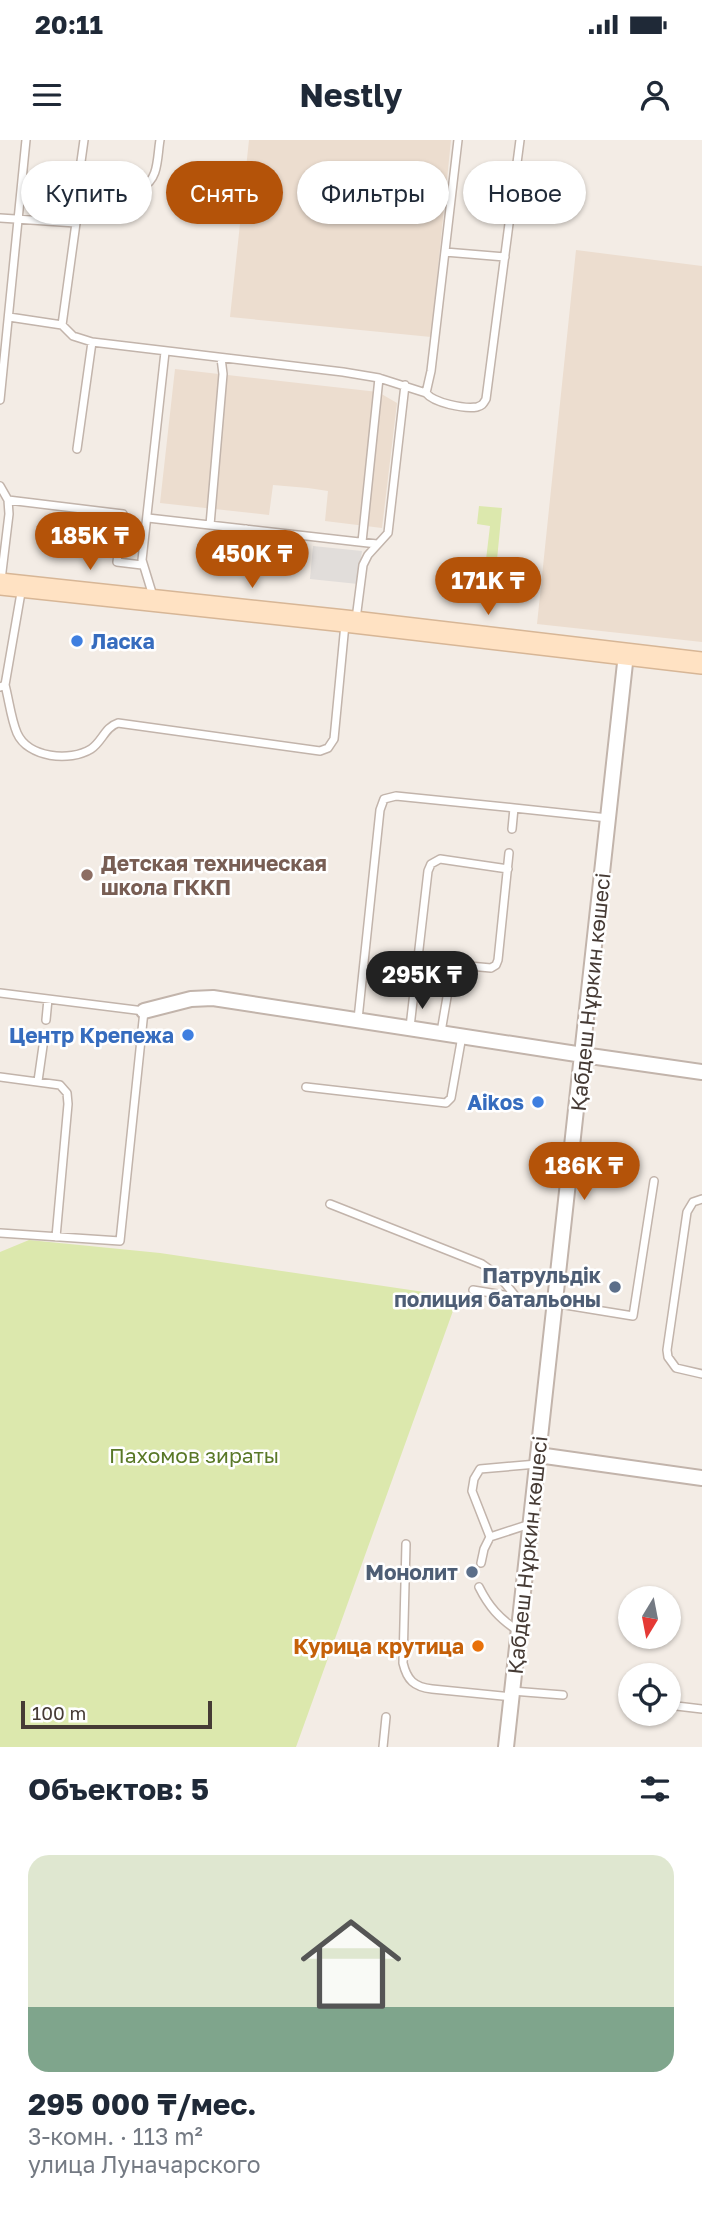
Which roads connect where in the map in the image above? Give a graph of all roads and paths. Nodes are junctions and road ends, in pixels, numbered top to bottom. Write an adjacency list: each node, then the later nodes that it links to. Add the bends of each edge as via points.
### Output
1 (26, 140): 9 (lane)
2 (84, 140): 6 (lane)
3 (160, 140): 7 (lane)
4 (458, 140): 12 (lane)
5 (520, 140): 13 (lane)
6 (81, 161)
7 (152, 181)
8 (0, 218): 9 (lane)
9 (18, 219): 10 (lane); 14 (lane)
10 (21, 219)
11 (76, 224): 15 (lane)
12 (445, 252): 13 (lane); 21 (lane)
13 (505, 257): 21 (lane, via 486,399 476,407 438,402)
14 (9, 317): 15 (lane); 22 (lane)
15 (62, 325): 16 (lane, via 73,336)
16 (92, 342): 17 (lane); 23 (lane)
17 (165, 352): 18 (lane); 26 (lane)
18 (221, 358): 19 (lane); 27 (lane)
19 (379, 378): 20 (lane); 29 (lane)
20 (405, 385): 21 (lane); 30 (lane, via 388,533)
21 (426, 393)
22 (0, 400)
23 (77, 449)
24 (0, 486): 25 (lane)
25 (8, 500): 32 (lane, via 123,514 117,562); 33 (lane)
26 (148, 517): 27 (lane); 32 (lane)
27 (210, 525): 28 (lane)
28 (246, 529): 29 (lane); 31 (lane)
29 (362, 542): 30 (lane)
30 (377, 544): 36 (lane, via 363,565)
31 (242, 563)
32 (142, 565): 35 (lane)
33 (0, 584): 34 (main road)
34 (22, 587): 35 (main road); 39 (lane)
35 (154, 600): 36 (main road)
36 (351, 622): 37 (main road); 39 (lane, via 334,739 320,751 118,723 109,727 94,747 61,757 25,744 17,733)
37 (626, 654): 38 (main road); 41 (street, Қабдеш Нұркин көшесі)
38 (702, 663)
39 (3, 686)
40 (514, 808): 41 (lane); 42 (lane); 48 (lane, via 396,796 384,799)
41 (608, 818): 54 (street, Қабдеш Нұркин көшесі)
42 (512, 830)
43 (509, 853): 44 (lane)
44 (508, 869): 50 (lane, via 440,859 431,864); 51 (lane, via 496,965 452,968)
45 (0, 993): 46 (lane)
46 (48, 999): 47 (lane); 49 (lane)
47 (144, 1011): 48 (street, via 213,998); 63 (lane, via 120,1241)
48 (358, 1019): 50 (street)
49 (46, 1020)
50 (410, 1027): 51 (street)
51 (441, 1032): 52 (street)
52 (462, 1035): 54 (street); 58 (lane, via 451,1098 446,1103)
53 (43, 1046): 57 (lane)
54 (583, 1055): 55 (street); 66 (street, Қабдеш Нұркин көшесі)
55 (702, 1072)
56 (0, 1077): 57 (lane)
57 (38, 1081): 63 (lane, via 60,1085 67,1093)
58 (306, 1087)
59 (654, 1181): 66 (lane, via 633,1316)
60 (702, 1199): 67 (lane, via 693,1202 687,1212 667,1350 676,1368)
61 (330, 1204): 65 (lane, via 482,1264)
62 (0, 1233): 63 (lane)
63 (56, 1237)
64 (473, 1290): 65 (lane)
65 (517, 1297): 66 (lane)
66 (555, 1304): 68 (street, Қабдеш Нұркин көшесі)
67 (702, 1374)
68 (537, 1459): 69 (street); 70 (street, Қабдеш Нұркин көшесі); 71 (lane, via 480,1469 472,1491)
69 (702, 1478)
70 (530, 1524): 71 (lane); 75 (street, Қабдеш Нұркин көшесі)
71 (490, 1537): 73 (lane)
72 (406, 1544): 76 (lane, via 405,1674 421,1688)
73 (481, 1563)
74 (479, 1587): 75 (lane, via 500,1619)
75 (518, 1631): 76 (street, Қабдеш Нұркин көшесі)
76 (512, 1694): 77 (lane); 82 (street, Қабдеш Нұркин көшесі)
77 (563, 1695)
78 (681, 1707): 79 (lane)
79 (702, 1709)
80 (386, 1717): 81 (lane)
81 (383, 1747)
82 (506, 1747)

